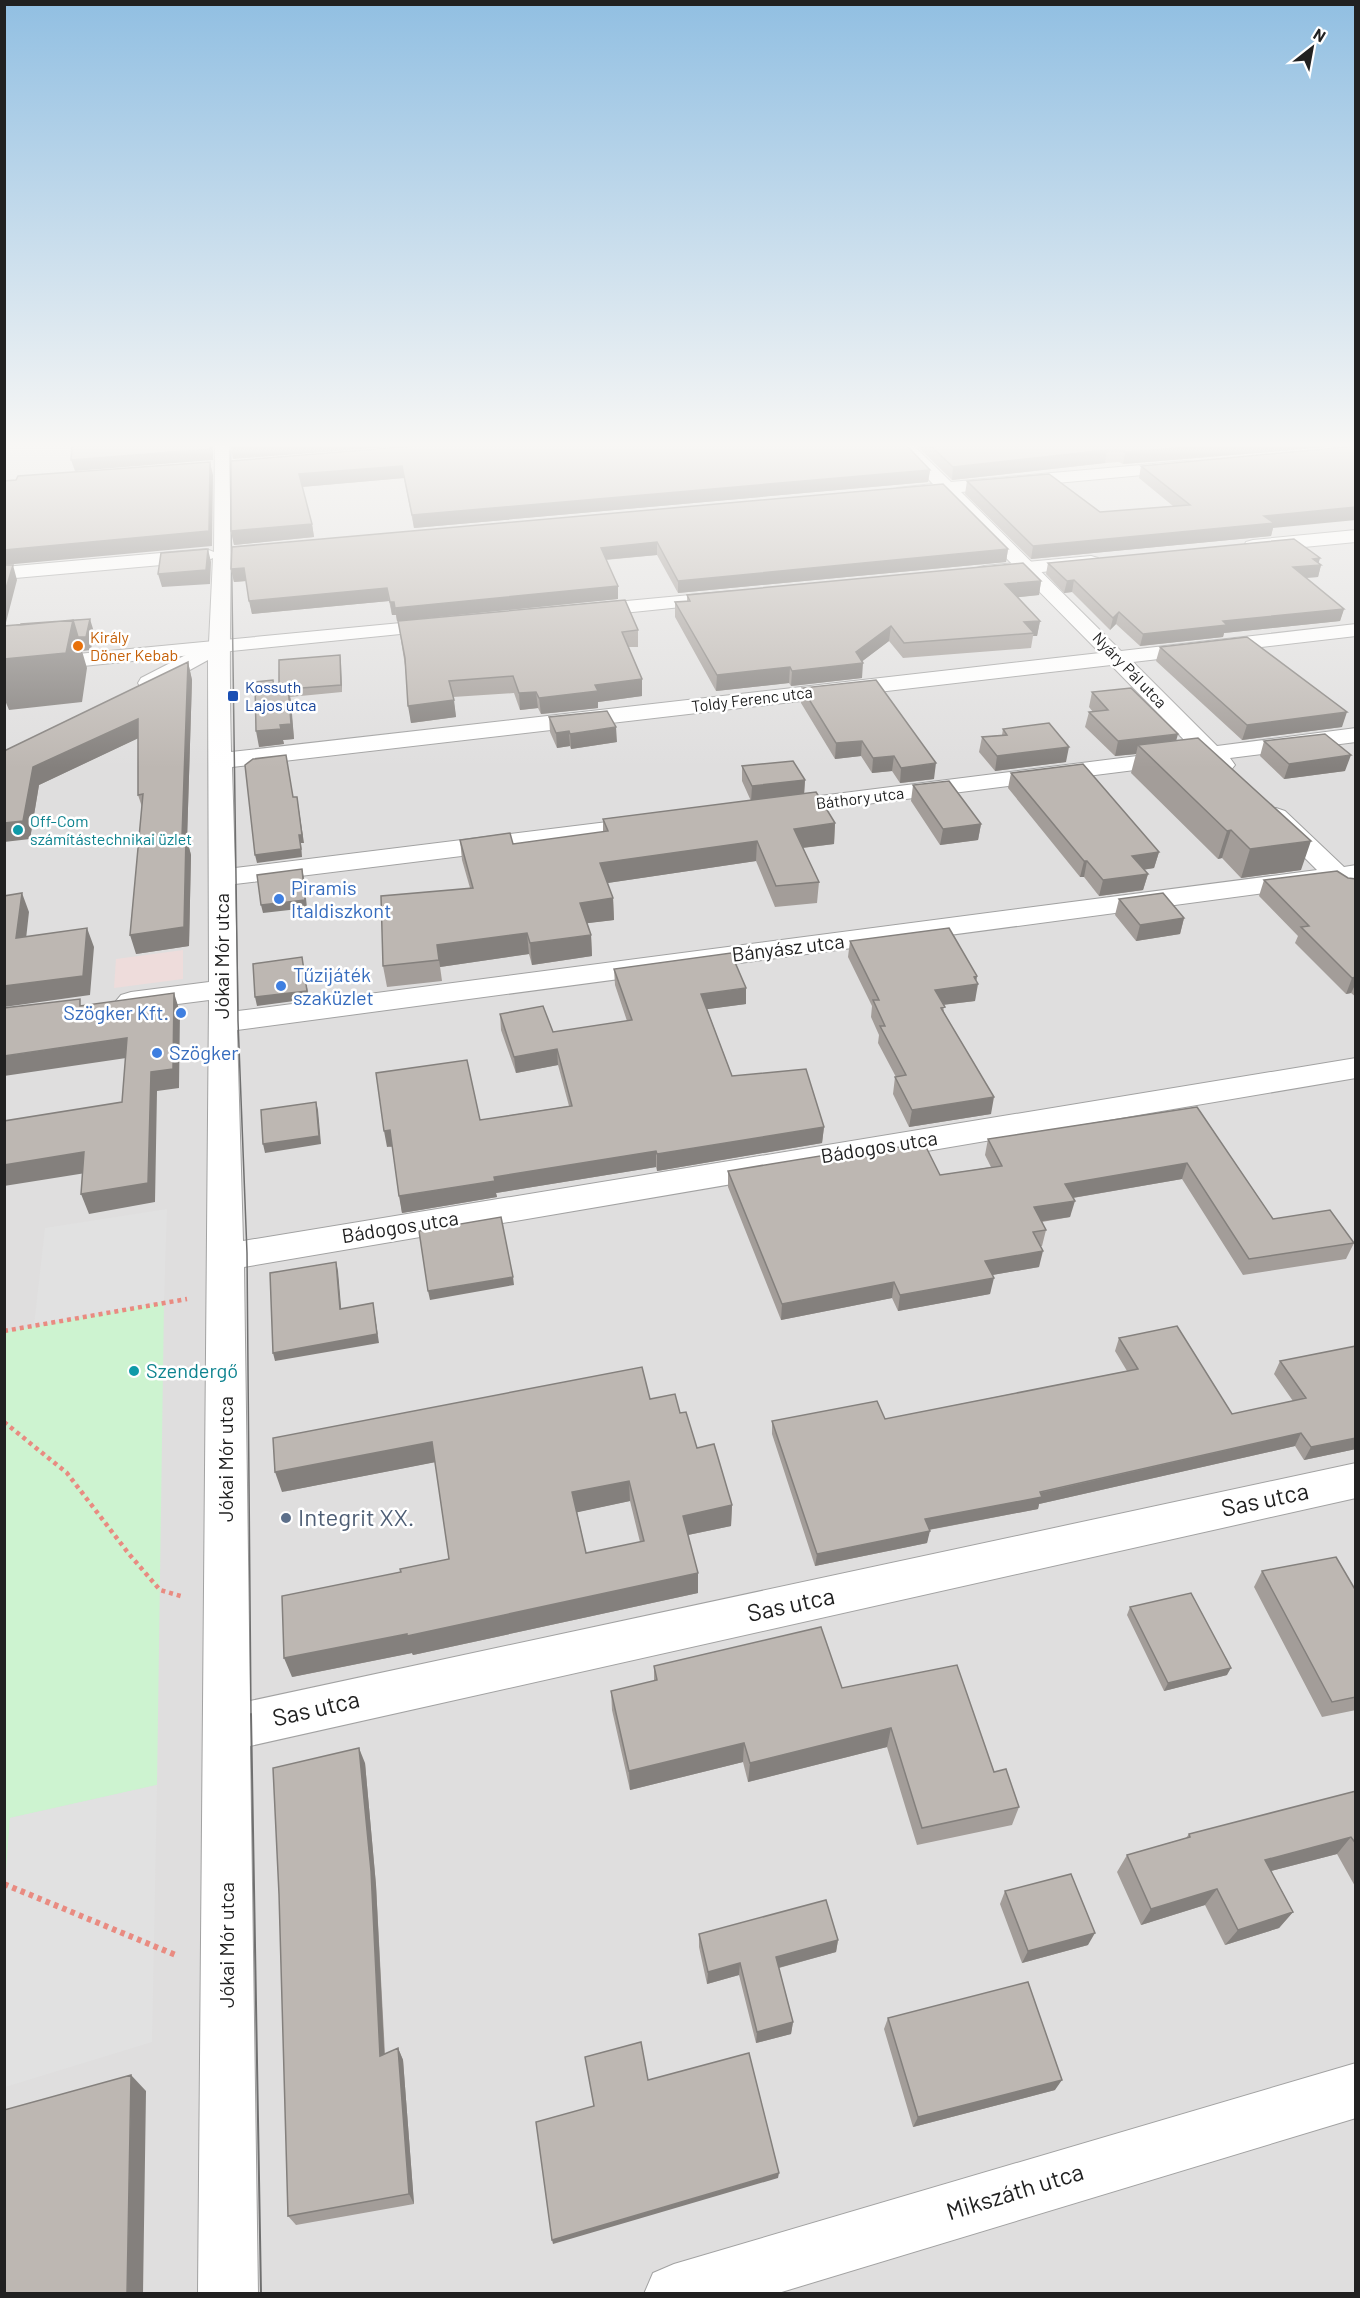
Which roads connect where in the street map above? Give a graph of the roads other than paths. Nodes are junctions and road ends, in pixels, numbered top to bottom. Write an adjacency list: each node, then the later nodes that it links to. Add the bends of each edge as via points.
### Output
1 (229, 553): 6 (street)
2 (232, 553): 12 (street, Jókai Mór utca)
3 (1013, 553): 5 (street, Nyáry Pál utca)
4 (1110, 560): 5 (street)
5 (1028, 568): 7 (street); 13 (street, Nyáry Pál utca)
6 (4, 573)
7 (969, 574)
8 (756, 594): 9 (street)
9 (566, 613)
10 (459, 623): 12 (street)
11 (1356, 630): 13 (street, Toldy Ferenc utca)
12 (219, 646): 14 (street); 15 (street); 18 (street, Jókai Mór utca)
13 (1118, 657): 17 (street, Nyáry Pál utca); 18 (street, Toldy Ferenc utca)
14 (4, 668)
15 (130, 692)
16 (1356, 735): 17 (street, Báthory utca)
17 (1211, 754): 19 (street, Nyáry Pál utca); 21 (street, Báthory utca)
18 (219, 761): 23 (street, Jókai Mór utca)
19 (1237, 778)
20 (1262, 802): 24 (street)
21 (762, 810)
22 (668, 822): 23 (street)
23 (221, 878): 25 (street, Jókai Mór utca)
24 (1350, 881): 27 (street, Bányász utca)
25 (224, 988): 26 (street); 27 (street, Jókai Mór utca)
26 (109, 1004)
27 (222, 1023): 29 (street, Jókai Mór utca)
28 (1356, 1068): 29 (street, Bádogos utca)
29 (225, 1257): 31 (street, Jókai Mór utca)
30 (1356, 1480): 31 (street, Sas utca)
31 (226, 1729): 33 (street, Jókai Mór utca)
32 (1356, 2090): 34 (street, Mikszáth utca)
33 (228, 2294)
34 (674, 2294)

